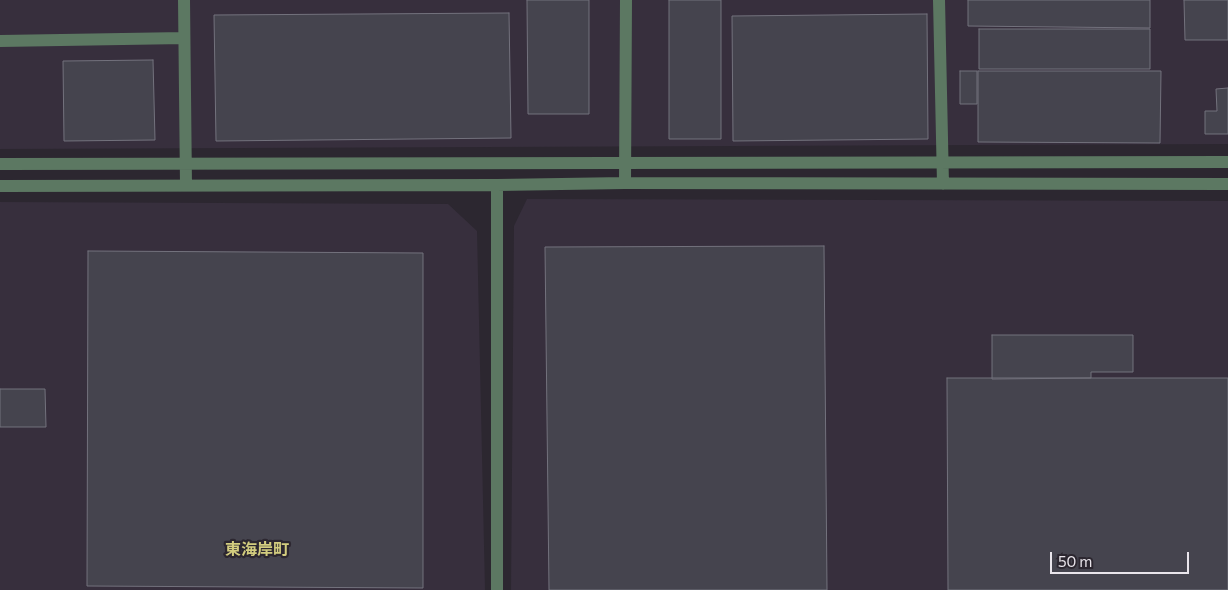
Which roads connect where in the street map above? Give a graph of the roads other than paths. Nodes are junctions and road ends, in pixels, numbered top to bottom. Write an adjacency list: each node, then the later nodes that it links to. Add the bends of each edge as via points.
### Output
1 (184, 0): 4 (street)
2 (626, 0): 9 (street)
3 (939, 0): 6 (street)
4 (184, 38): 5 (street); 8 (street)
5 (0, 41)
6 (943, 162): 7 (street); 9 (street); 12 (street)
7 (1228, 162)
8 (186, 163): 9 (street); 10 (street); 14 (street)
9 (625, 163): 11 (street)
10 (0, 164)
11 (625, 183): 12 (street); 15 (street)
12 (943, 184): 13 (street)
13 (1228, 184)
14 (186, 185): 15 (street); 16 (street)
15 (497, 185): 17 (street)
16 (0, 186)
17 (497, 590)

